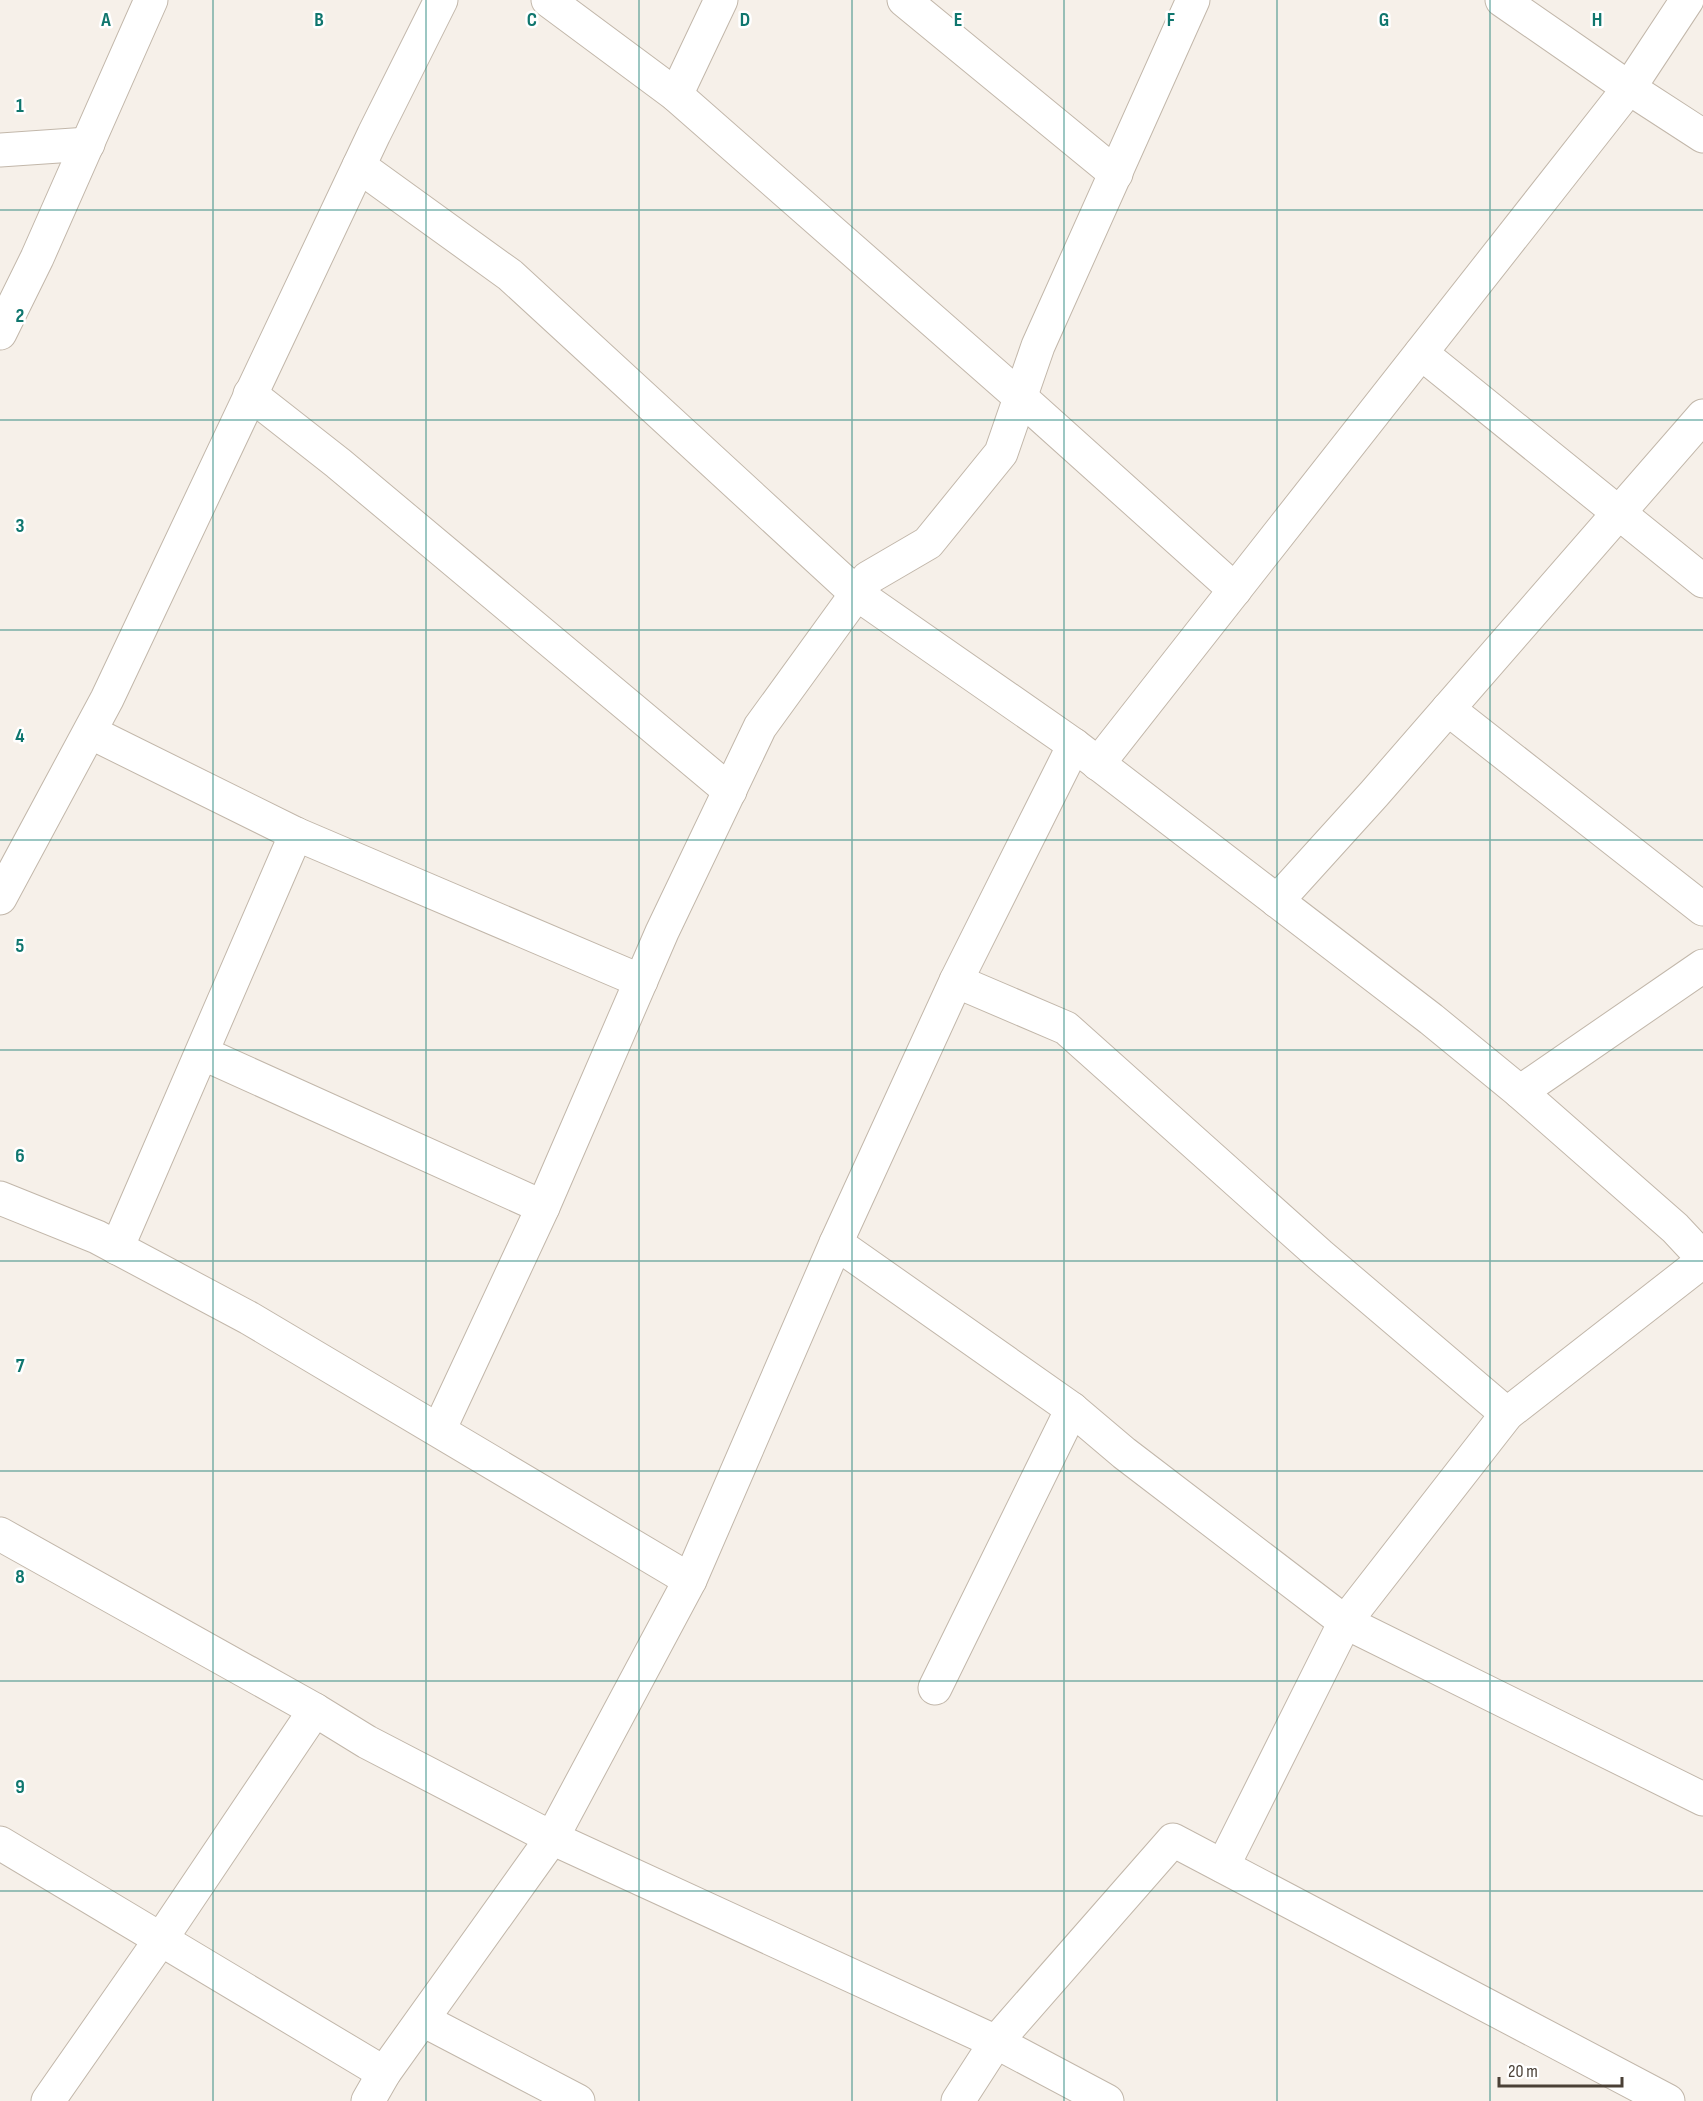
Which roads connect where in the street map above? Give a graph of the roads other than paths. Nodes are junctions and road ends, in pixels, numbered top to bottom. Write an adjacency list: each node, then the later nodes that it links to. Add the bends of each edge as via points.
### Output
1 (152, 0): 12 (street)
2 (441, 0): 14 (street)
3 (548, 0): 10 (street)
4 (722, 0): 10 (street)
5 (904, 0): 15 (street)
6 (1194, 0): 15 (street)
7 (1502, 0): 9 (street)
8 (1687, 0): 9 (street)
9 (1629, 88): 11 (street); 17 (street)
10 (676, 95): 19 (street)
11 (1703, 136)
12 (88, 144): 13 (street); 16 (street)
13 (0, 150)
14 (359, 166): 18 (street); 24 (street, via 510,275)
15 (1116, 174): 19 (street, via 1038,346)
16 (0, 333)
17 (1421, 353): 21 (street); 23 (street)
18 (250, 394): 26 (street); 28 (street)
19 (1020, 397): 23 (street); 24 (street, via 1001,453 928,543 868,578)
20 (1703, 416): 21 (street)
21 (1619, 511): 22 (street); 25 (street)
22 (1703, 581)
23 (1235, 590): 27 (street)
24 (857, 594): 27 (street); 28 (street, via 760,727)
25 (1448, 709): 31 (street); 32 (street)
26 (90, 732): 29 (street); 30 (street)
27 (1086, 755): 31 (street); 35 (street)
28 (730, 791): 34 (street)
29 (296, 834): 34 (street); 36 (street)
30 (0, 898)
31 (1277, 901): 37 (street, via 1431,1018)
32 (1703, 909)
33 (1703, 966): 37 (street)
34 (641, 981): 39 (street)
35 (956, 981): 40 (street); 44 (street, via 1066,1028 1320,1255)
36 (202, 1053): 39 (street); 41 (street)
37 (1520, 1092): 42 (street, via 1675,1228)
38 (0, 1198): 41 (street)
39 (543, 1207): 45 (street)
40 (836, 1243): 43 (street); 47 (street)
41 (117, 1248): 45 (street, via 249,1318)
42 (1703, 1259): 44 (street)
43 (1072, 1409): 48 (street); 49 (street)
44 (1507, 1414): 48 (street)
45 (439, 1430): 47 (street)
46 (0, 1534): 50 (street)
47 (690, 1580): 52 (street)
48 (1345, 1622): 51 (street); 54 (street)
49 (935, 1688)
50 (315, 1710): 52 (street, via 367,1742); 55 (street)
51 (1703, 1799)
52 (552, 1838): 56 (street); 57 (street)
53 (0, 1843): 55 (street)
54 (1223, 1866): 57 (street, via 1173,1840); 64 (street)
55 (161, 1939): 58 (street); 59 (street)
56 (423, 2020): 58 (street); 61 (street)
57 (996, 2042): 62 (street); 63 (street)
58 (384, 2073): 60 (street)
59 (48, 2101)
60 (368, 2101)
61 (578, 2101)
62 (958, 2101)
63 (1107, 2101)
64 (1668, 2101)

